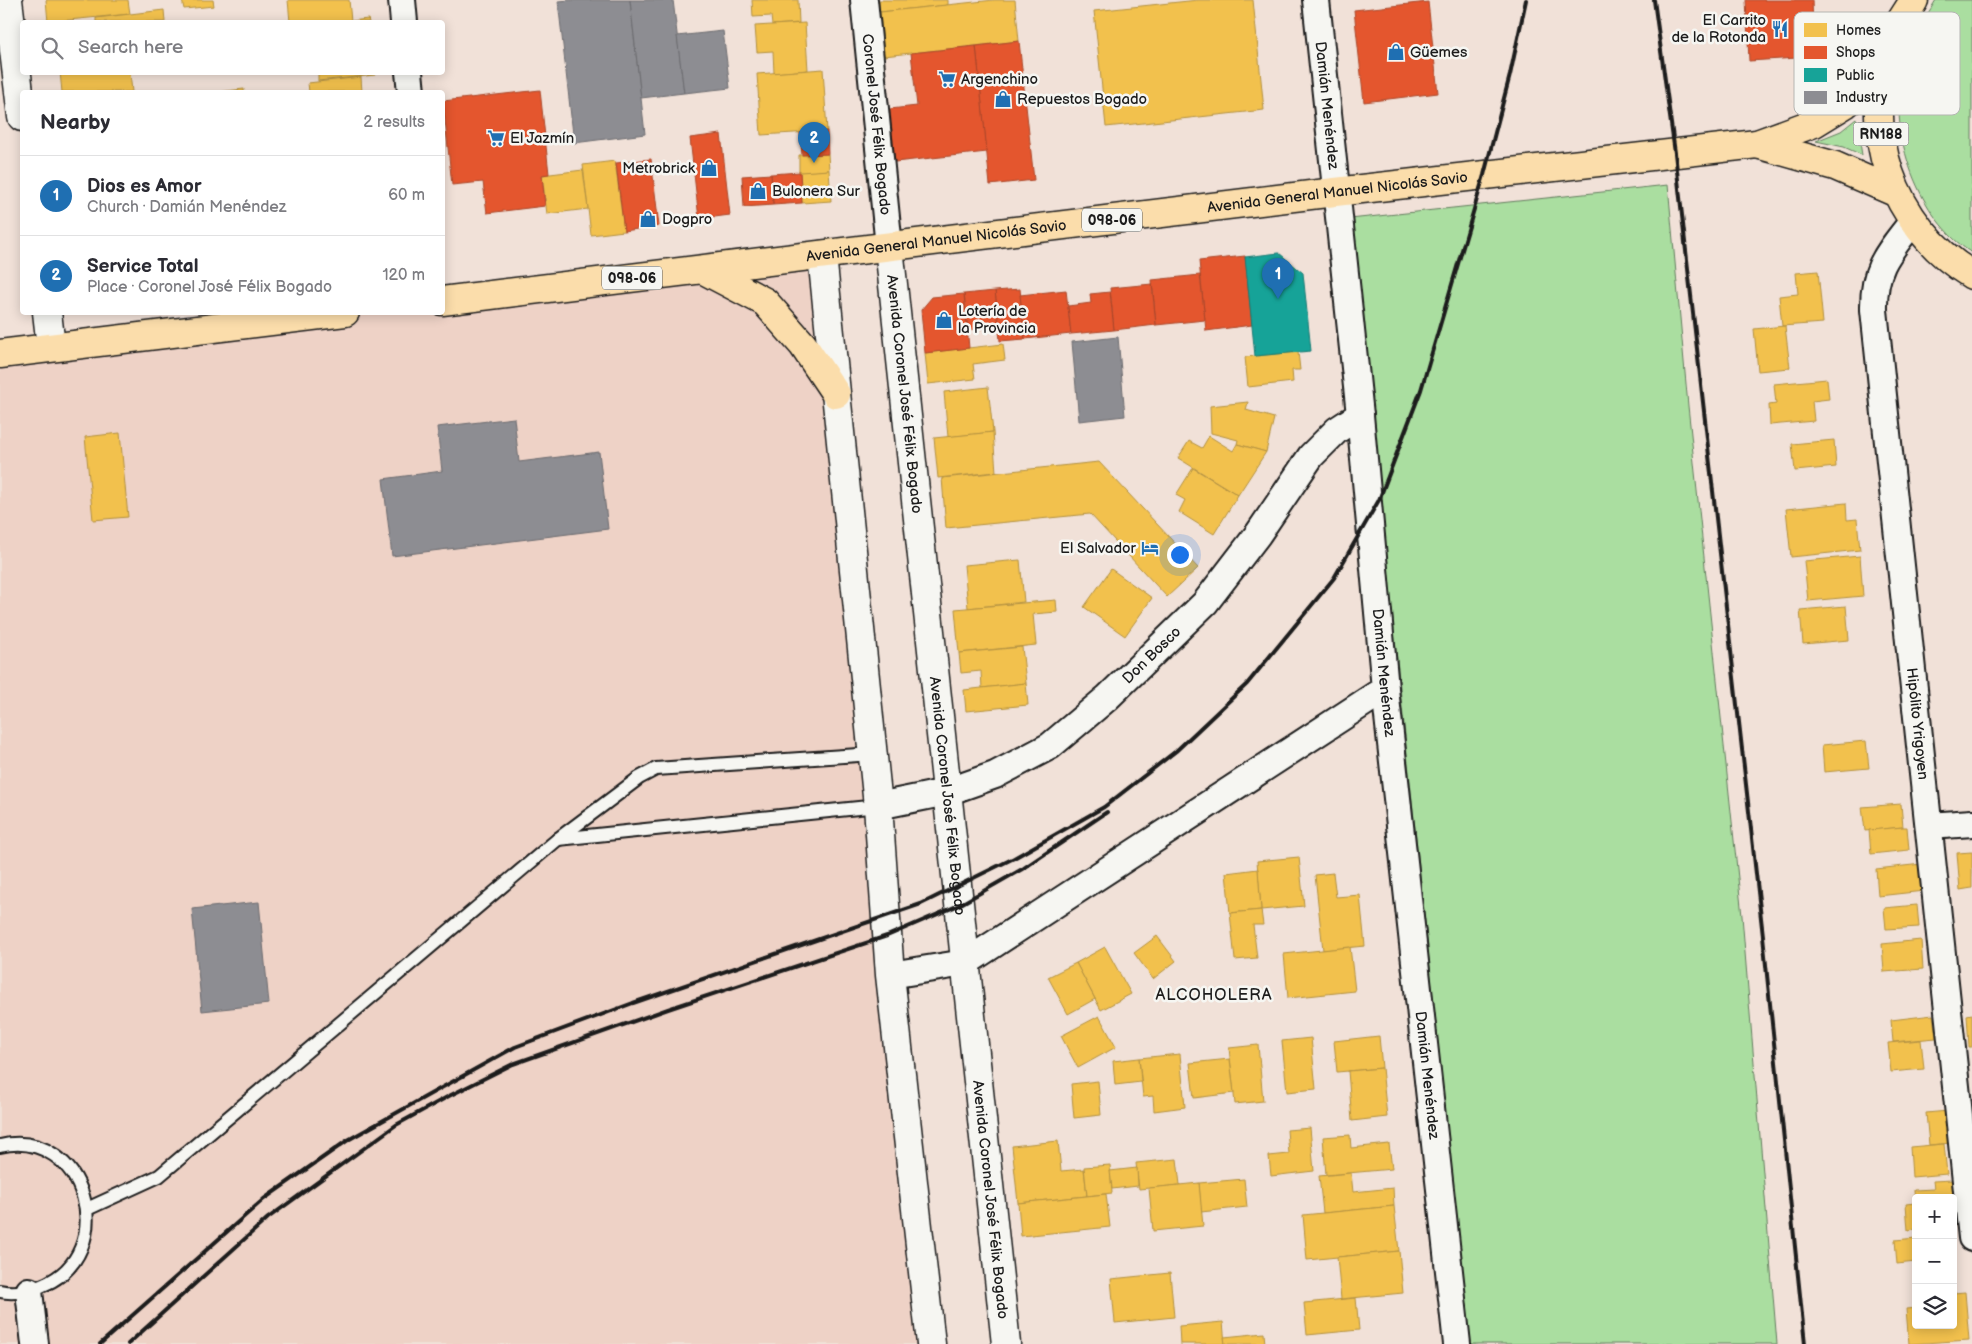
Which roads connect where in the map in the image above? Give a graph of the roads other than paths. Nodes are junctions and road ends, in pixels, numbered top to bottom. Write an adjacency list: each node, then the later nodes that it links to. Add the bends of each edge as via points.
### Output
1 (8, 0): 10 (main road)
2 (402, 0): 7 (street)
3 (864, 0): 17 (street, Coronel José Félix Bogado)
4 (1316, 0): 14 (street, Damián Menéndez)
5 (1914, 0): 6 (main road, RN188)
6 (1907, 12)
7 (404, 20)
8 (409, 75): 9 (street)
9 (411, 90)
10 (20, 99)
11 (1827, 115): 13 (main road, Avenida General Manuel Nicolás Savio)
12 (1878, 115): 15 (main road, RN188, via 1883,155)
13 (1757, 144): 14 (main road, Avenida General Manuel Nicolás Savio); 15 (main road, Avenida General Manuel Nicolás Savio, via 1835,166)
14 (1335, 192): 17 (main road, Avenida General Manuel Nicolás Savio / 098-06); 27 (street, Damián Menéndez)
15 (1897, 193): 16 (main road, RN188)
16 (1912, 221): 20 (main road, RN188, via 1950,262); 33 (street, Hipólito Yrigoyen, via 1884,258 1874,288 1874,302)
17 (889, 248): 18 (main road, Avenida General Manuel Nicolás Savio); 30 (main road, Avenida Coronel José Félix Bogado)
18 (822, 256): 19 (main road, Avenida General Manuel Nicolás Savio / 098-06); 26 (main road)
19 (704, 270): 21 (main road, Avenida General Manuel Nicolás Savio / 098-06); 26 (main road, via 765,302 803,345)
20 (1972, 275)
21 (445, 301)
22 (46, 315): 24 (main road)
23 (320, 315): 24 (main road)
24 (51, 348): 25 (main road)
25 (0, 354)
26 (836, 394): 29 (main road)
27 (1360, 415): 28 (street, Damián Menéndez); 30 (street, Don Bosco, via 1337,430 1311,456 1258,534 1205,603 1107,698 1050,746 995,775)
28 (1385, 689): 35 (street); 44 (street, Damián Menéndez)
29 (873, 754): 31 (main road); 34 (lane, via 656,770 639,778)
30 (947, 792): 31 (street, Don Bosco); 35 (main road, Avenida Coronel José Félix Bogado)
31 (878, 806): 34 (lane); 36 (main road)
32 (1972, 823): 33 (street)
33 (1929, 826): 39 (street, Hipólito Yrigoyen)
34 (558, 839): 38 (lane, via 159,1176)
35 (965, 963): 36 (street); 43 (main road, Avenida Coronel José Félix Bogado)
36 (890, 975): 42 (main road)
37 (0, 1146): 38 (lane, via 10,1143 35,1146 58,1158 77,1178)
38 (87, 1209): 40 (lane, via 83,1245 70,1266 52,1282)
39 (1972, 1238)
40 (8, 1293): 41 (street)
41 (34, 1344)
42 (931, 1344)
43 (1006, 1344)
44 (1457, 1344)

